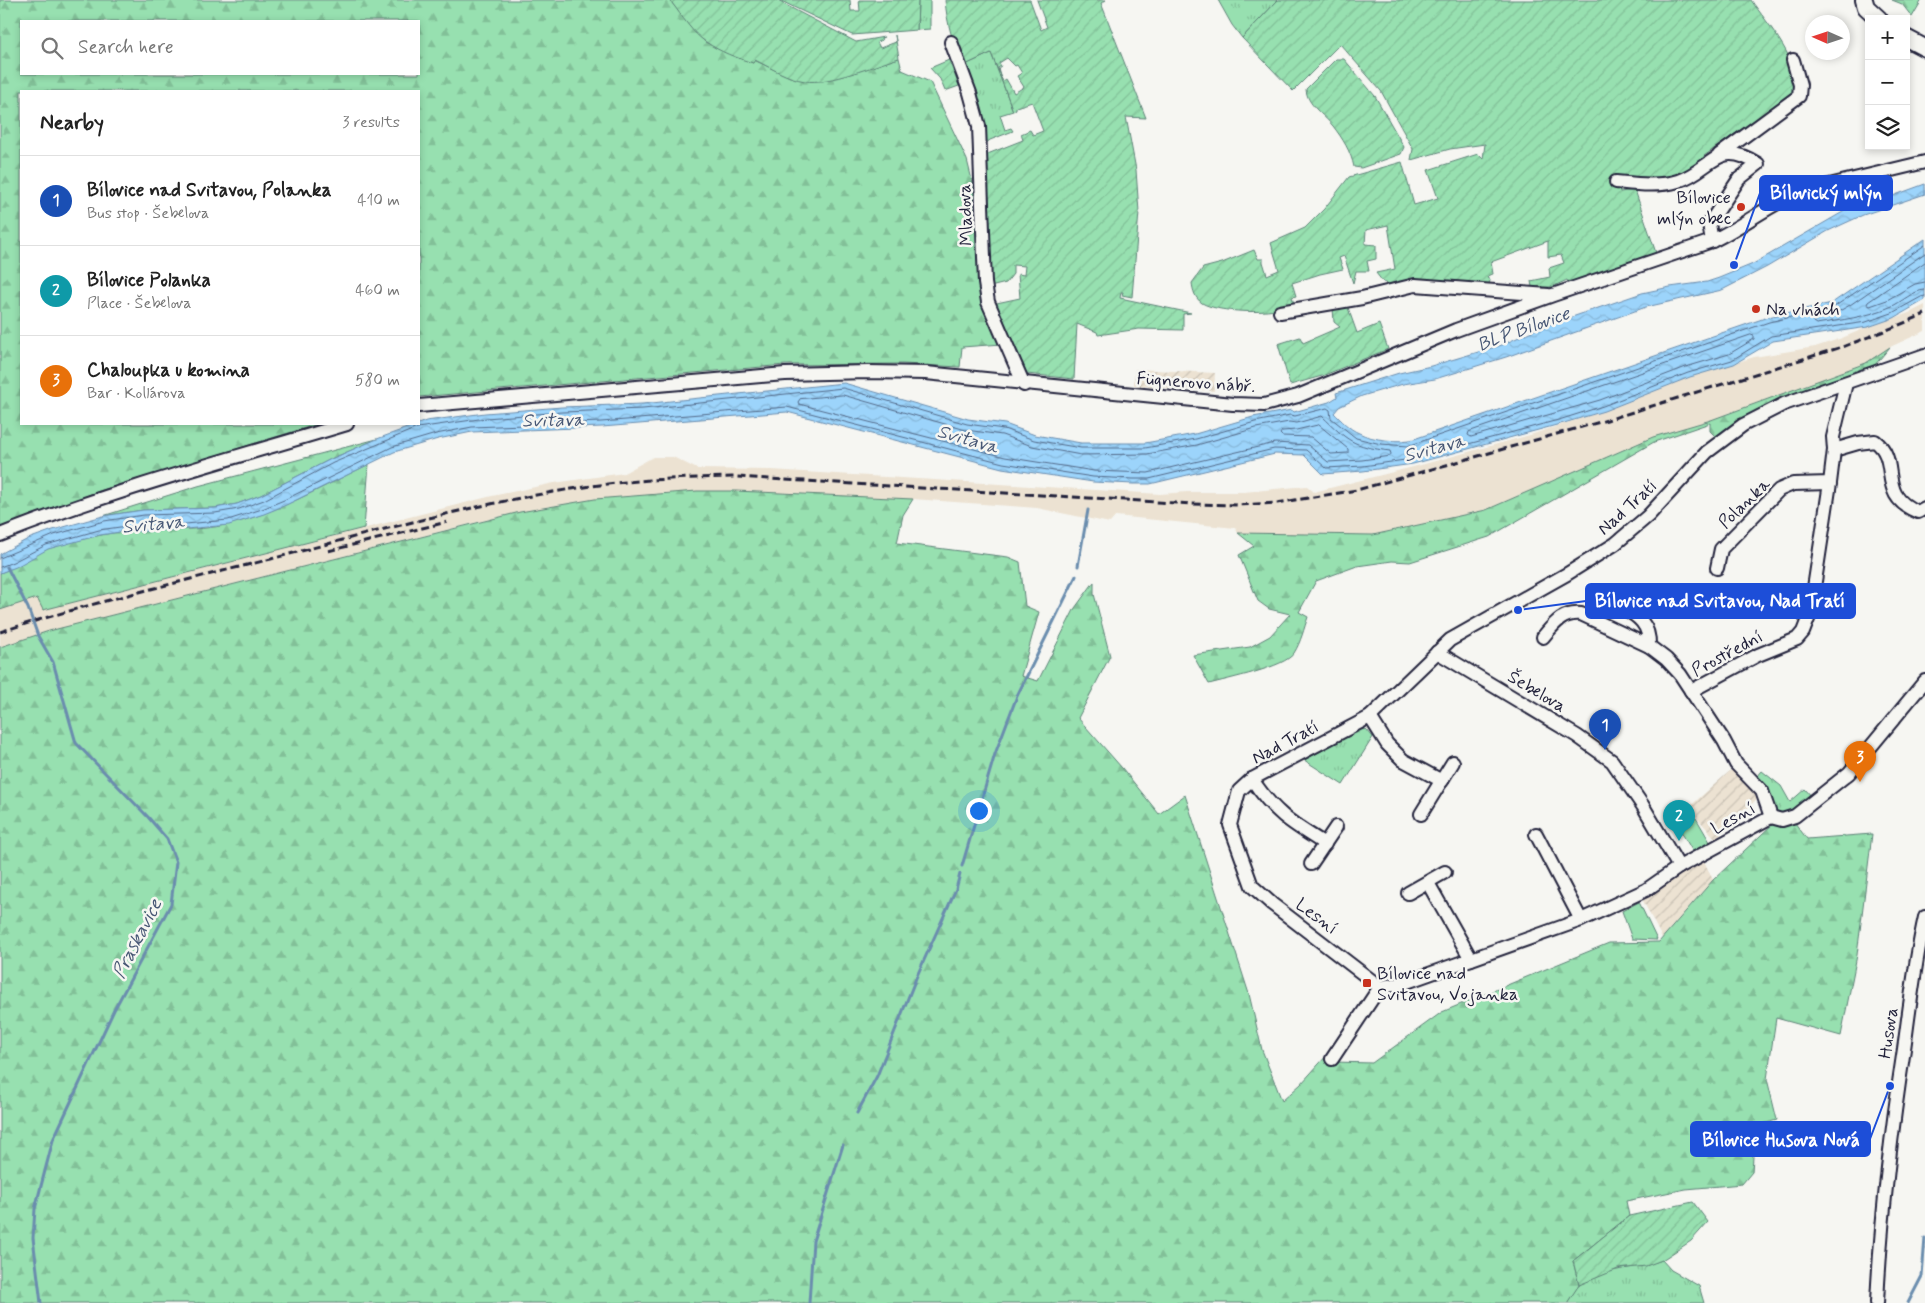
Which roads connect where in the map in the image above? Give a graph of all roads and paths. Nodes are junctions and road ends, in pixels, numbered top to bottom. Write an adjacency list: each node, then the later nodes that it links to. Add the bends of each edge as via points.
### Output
1 (1864, 0): 2 (main road, via 1866,7)
2 (1875, 15)
3 (1910, 40): 5 (main road)
4 (950, 42): 15 (street, Mladova, via 980,126 988,302)
5 (1925, 48)
6 (1793, 60): 7 (street, via 1800,85 1799,96)
7 (1719, 155): 9 (street, via 1678,181 1642,185); 10 (street, via 1744,155 1758,164 1739,178 1709,224)
8 (1925, 162): 10 (street, Fügnerovo nábř., via 1800,192)
9 (1616, 182)
10 (1712, 241): 11 (street, Fügnerovo nábř.)
11 (1554, 295): 12 (street, Fügnerovo nábř., via 1415,285); 15 (street, Fügnerovo nábř., via 1456,330 1308,392 1264,404)
12 (1280, 312)
13 (1925, 355): 14 (street, Nad Tratí)
14 (1846, 383): 18 (street, via 1833,436); 26 (street, Nad Tratí, via 1784,404 1743,425 1707,452 1648,516 1615,544 1450,640)
15 (1024, 385): 16 (street, Fügnerovo nábř., via 926,374 785,374)
16 (420, 406)
17 (344, 425): 21 (street, via 99,499)
18 (1834, 450): 19 (street); 20 (street, via 1875,441 1885,451 1892,490 1898,500 1918,512)
19 (1830, 483): 22 (street, Polanka, via 1793,484 1779,490 1721,549); 28 (street, Prostřední, via 1810,614 1803,632 1797,639 1758,655)
20 (1925, 508)
21 (0, 535)
22 (1717, 568)
23 (1611, 600): 25 (street, via 1644,622 1649,634)
24 (1543, 637): 25 (street, via 1563,616 1574,614 1590,618)
25 (1648, 646): 28 (street, via 1666,659)
26 (1437, 652): 29 (street, Nad Tratí); 39 (street, Šebelova, via 1577,736 1612,761)
27 (1925, 681): 34 (street, via 1850,773 1795,816 1782,820)
28 (1691, 691): 34 (street, via 1736,764 1762,792)
29 (1370, 717): 31 (street, Nad Tratí); 32 (street, via 1402,760)
30 (1454, 762): 32 (street)
31 (1252, 779): 37 (street, Nad Tratí, via 1266,800 1289,822); 46 (street, Lesní, via 1239,791 1230,825 1252,886)
32 (1442, 781): 33 (street)
33 (1421, 814)
34 (1771, 817): 39 (street, Lesní)
35 (1336, 827): 37 (street)
36 (1536, 834): 44 (street)
37 (1325, 844): 38 (street)
38 (1311, 864)
39 (1680, 867): 44 (street, Lesní, via 1646,890)
40 (1445, 872): 41 (street)
41 (1428, 883): 42 (street); 45 (street)
42 (1408, 893)
43 (1925, 918): 48 (street, Husova, via 1896,1104)
44 (1581, 920): 45 (street, Lesní)
45 (1471, 959): 46 (street, Lesní, via 1401,984)
46 (1380, 987): 47 (street)
47 (1332, 1059)
48 (1877, 1303)

